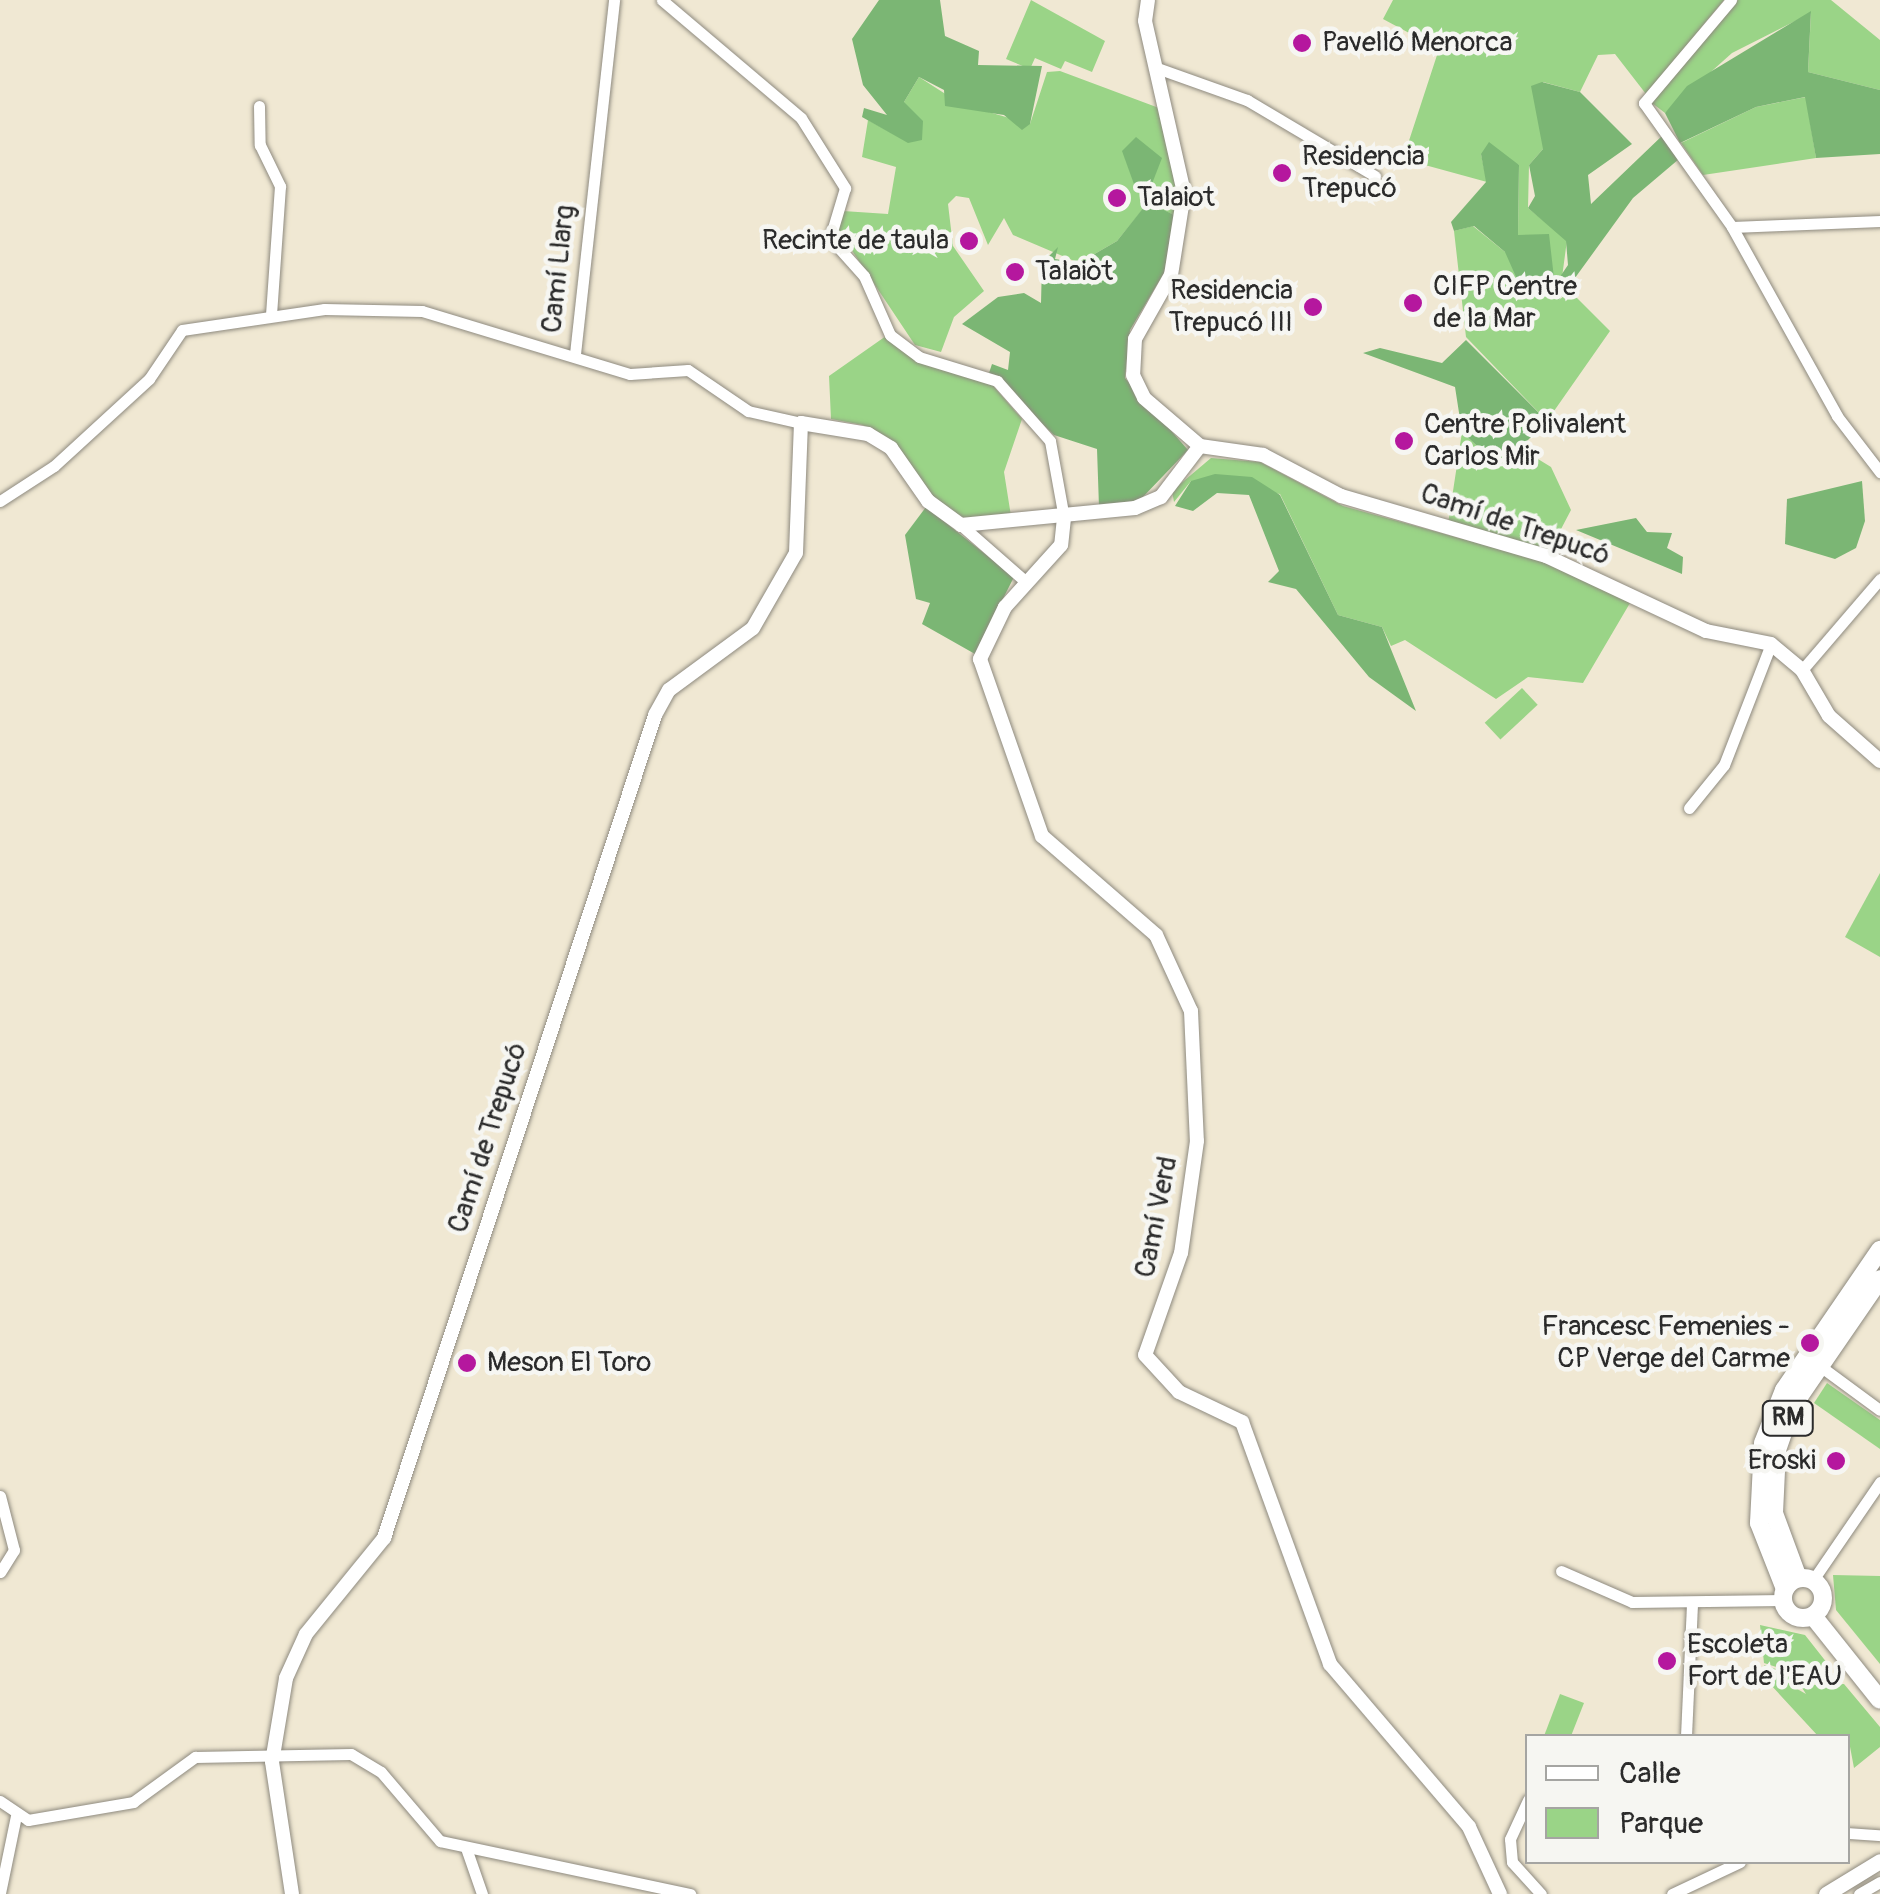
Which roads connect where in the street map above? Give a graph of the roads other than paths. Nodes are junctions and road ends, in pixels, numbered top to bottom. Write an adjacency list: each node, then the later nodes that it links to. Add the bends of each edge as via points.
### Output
1 (614, 0): 11 (street, Camí Llarg)
2 (662, 0): 16 (street, via 801,118 845,188 830,238 864,276 890,335 919,357 986,373 1036,423 1050,440)
3 (1148, 0): 5 (street)
4 (1731, 0): 9 (street, via 1644,103)
5 (1157, 68): 7 (street, via 1247,100); 13 (street, via 1184,193 1170,275 1135,340 1133,374 1144,398)
6 (259, 106): 10 (street, via 260,144 280,186)
7 (1376, 176)
8 (1880, 221): 9 (street)
9 (1732, 228): 14 (street, via 1838,416)
10 (271, 315): 11 (street, via 422,312); 15 (street, via 182,330 149,378 54,466)
11 (575, 354): 12 (street, Camí Llarg, via 630,374 688,370 748,411)
12 (801, 423): 17 (street, Camí Llarg, via 880,441); 38 (street, Camí de Trepucó, via 796,553 753,628 669,690 654,715 384,1538 296,1651)
13 (1200, 446): 16 (street, via 1161,497); 20 (street, Camí de Trepucó, via 1263,456 1341,496 1546,556 1706,630)
14 (1880, 472)
15 (0, 501)
16 (1064, 518): 17 (street); 19 (street, Camí Verd, via 1060,545)
17 (962, 526): 19 (street)
18 (1880, 579): 21 (street)
19 (1025, 580): 48 (street, Camí Verd, via 980,659 1018,745 1029,809 1061,858 1156,936 1191,1011 1197,1141 1180,1253 1144,1355 1179,1392 1242,1422 1330,1664 1469,1827)
20 (1771, 644): 21 (street, Camí de Trepucó); 23 (street, via 1724,764)
21 (1802, 670): 22 (street, Camí de Trepucó, via 1829,716)
22 (1880, 761)
23 (1689, 808)
24 (1880, 1250): 32 (main road, RM, via 1784,1390 1763,1443 1760,1523)
25 (1879, 1282): 26 (main road, RM)
26 (1820, 1366): 27 (street); 32 (main road, RM, via 1792,1407 1773,1475 1779,1538)
27 (1880, 1410)
28 (1880, 1482): 32 (street)
29 (0, 1496): 31 (street, via 14,1550)
30 (1561, 1571): 33 (street, via 1632,1602)
31 (0, 1572)
32 (1795, 1587): 33 (street); 34 (main road, RM); 34 (main road, RM, via 1790,1614)
33 (1692, 1606): 37 (street)
34 (1816, 1612): 35 (main road, RM); 36 (main road, RM)
35 (1880, 1682)
36 (1880, 1700)
37 (1686, 1734)
38 (272, 1762): 41 (street, via 195,1757 132,1802); 44 (street, via 367,1761 440,1841); 51 (street, Camí de Trepucó)
39 (0, 1801): 41 (street)
40 (1525, 1806): 54 (street, via 1510,1839 1512,1862)
41 (16, 1816): 50 (street)
42 (1850, 1833): 43 (street)
43 (1880, 1835)
44 (466, 1848): 52 (street); 53 (street, via 566,1861)
45 (1736, 1864): 55 (street)
46 (1876, 1865): 56 (main road)
47 (1880, 1882): 49 (street)
48 (1494, 1891)
49 (1862, 1893)
50 (0, 1894)
51 (292, 1894)
52 (482, 1894)
53 (690, 1894)
54 (1541, 1894)
55 (1672, 1894)
56 (1826, 1894)

